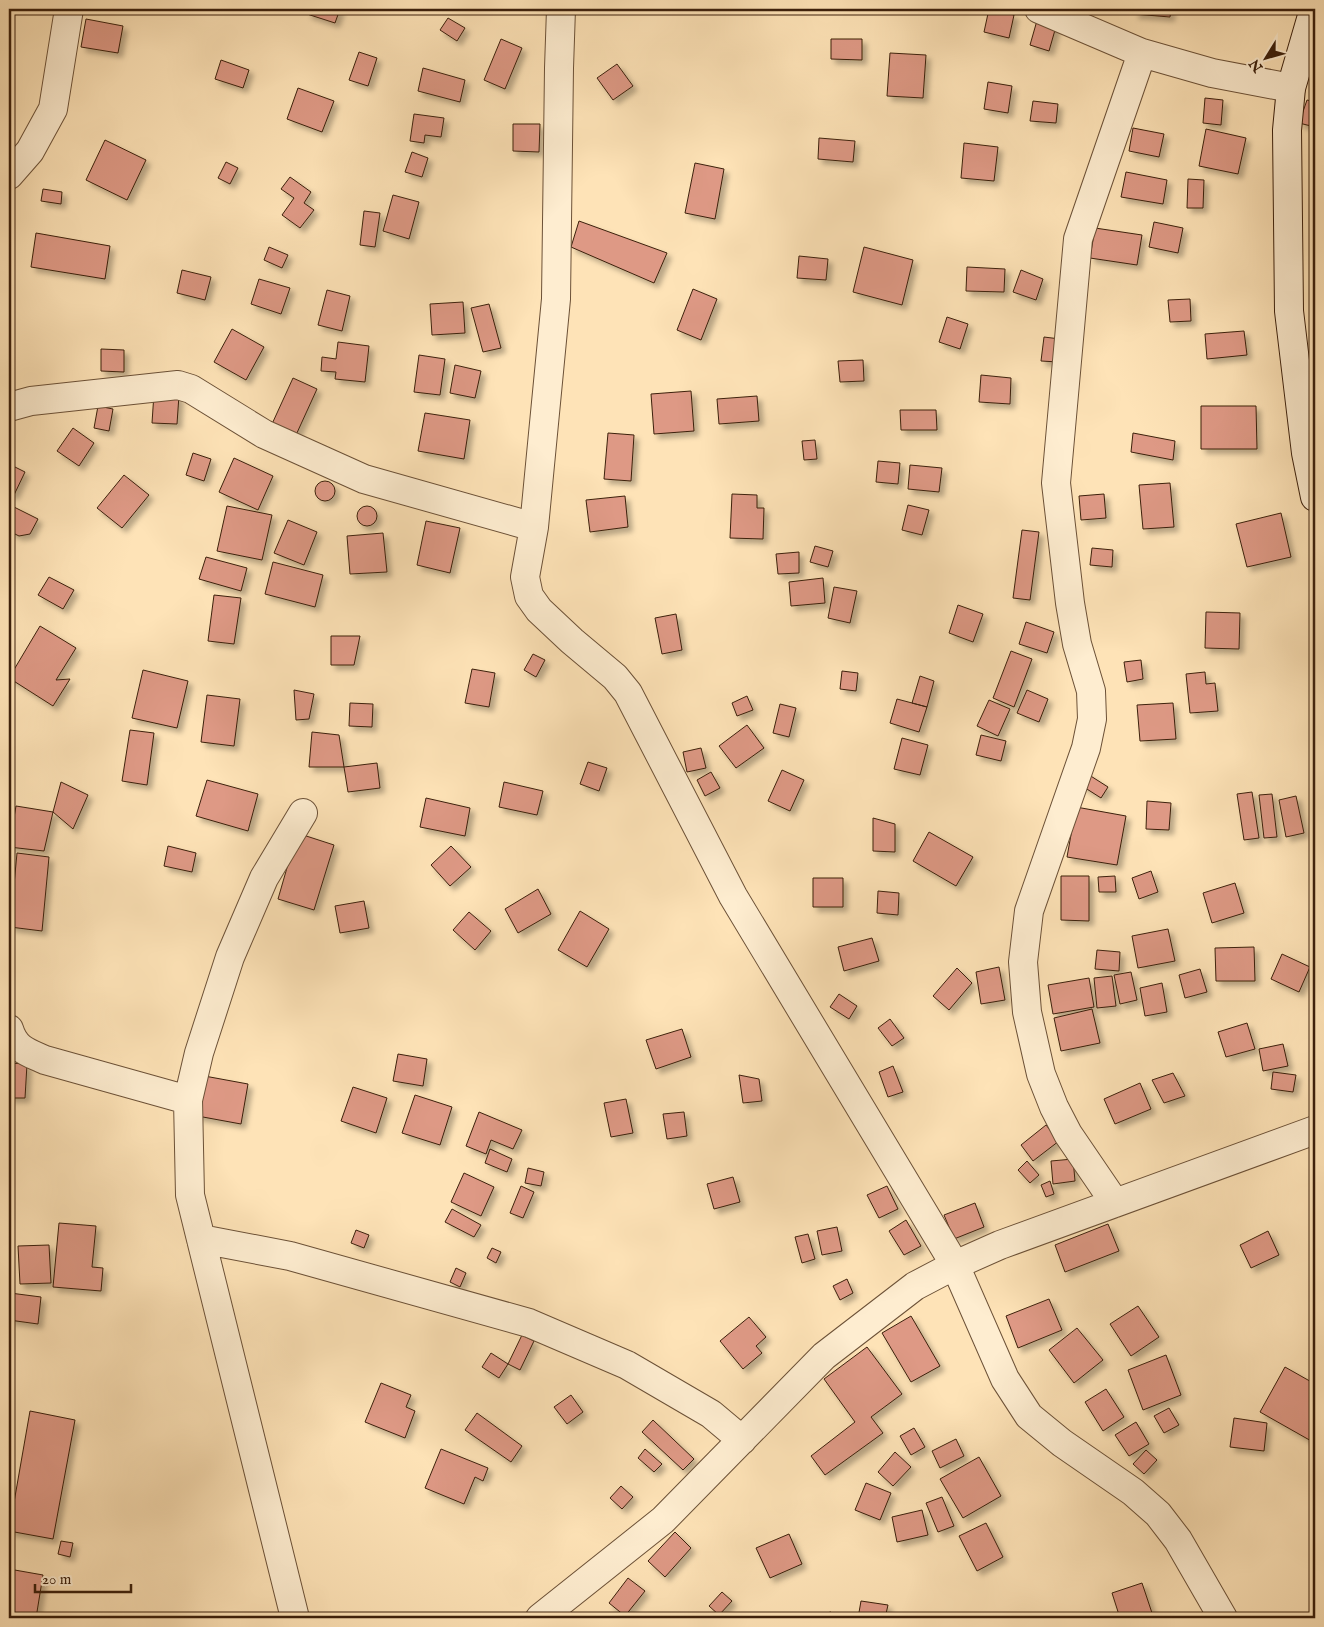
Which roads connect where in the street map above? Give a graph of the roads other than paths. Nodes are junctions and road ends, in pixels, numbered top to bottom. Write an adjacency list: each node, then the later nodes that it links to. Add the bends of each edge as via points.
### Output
1 (68, 9): 7 (street, via 53,109 30,151)
2 (561, 9): 10 (street, via 556,299)
3 (1039, 9): 5 (street)
4 (1314, 9): 6 (street)
5 (1142, 53): 6 (street, via 1212,73); 15 (street, via 1078,239 1056,482 1070,602 1090,691 1092,719 1083,756 1028,911 1023,962 1027,1012 1041,1074 1068,1134)
6 (1291, 88): 9 (street, via 1287,130 1289,311 1306,453)
7 (9, 175)
8 (9, 407): 10 (street, via 178,385 191,389 264,434 364,479)
9 (1315, 497)
10 (534, 527): 17 (street, via 525,576 529,596 539,610 615,677 628,693 734,896)
11 (303, 813): 13 (street, via 264,878 230,957 199,1053)
12 (9, 1028): 13 (street, via 13,1042 45,1060)
13 (188, 1100): 16 (street, via 190,1195)
14 (1315, 1130): 15 (street)
15 (1115, 1203): 17 (street)
16 (201, 1239): 18 (street, via 290,1256 529,1323 627,1365 711,1414); 19 (street)
17 (955, 1265): 18 (street, via 915,1286 824,1356); 21 (street, via 1005,1379 1029,1416 1158,1514 1178,1540)
18 (742, 1440): 20 (street, via 663,1520)
19 (295, 1618)
20 (540, 1618)
21 (1223, 1618)

